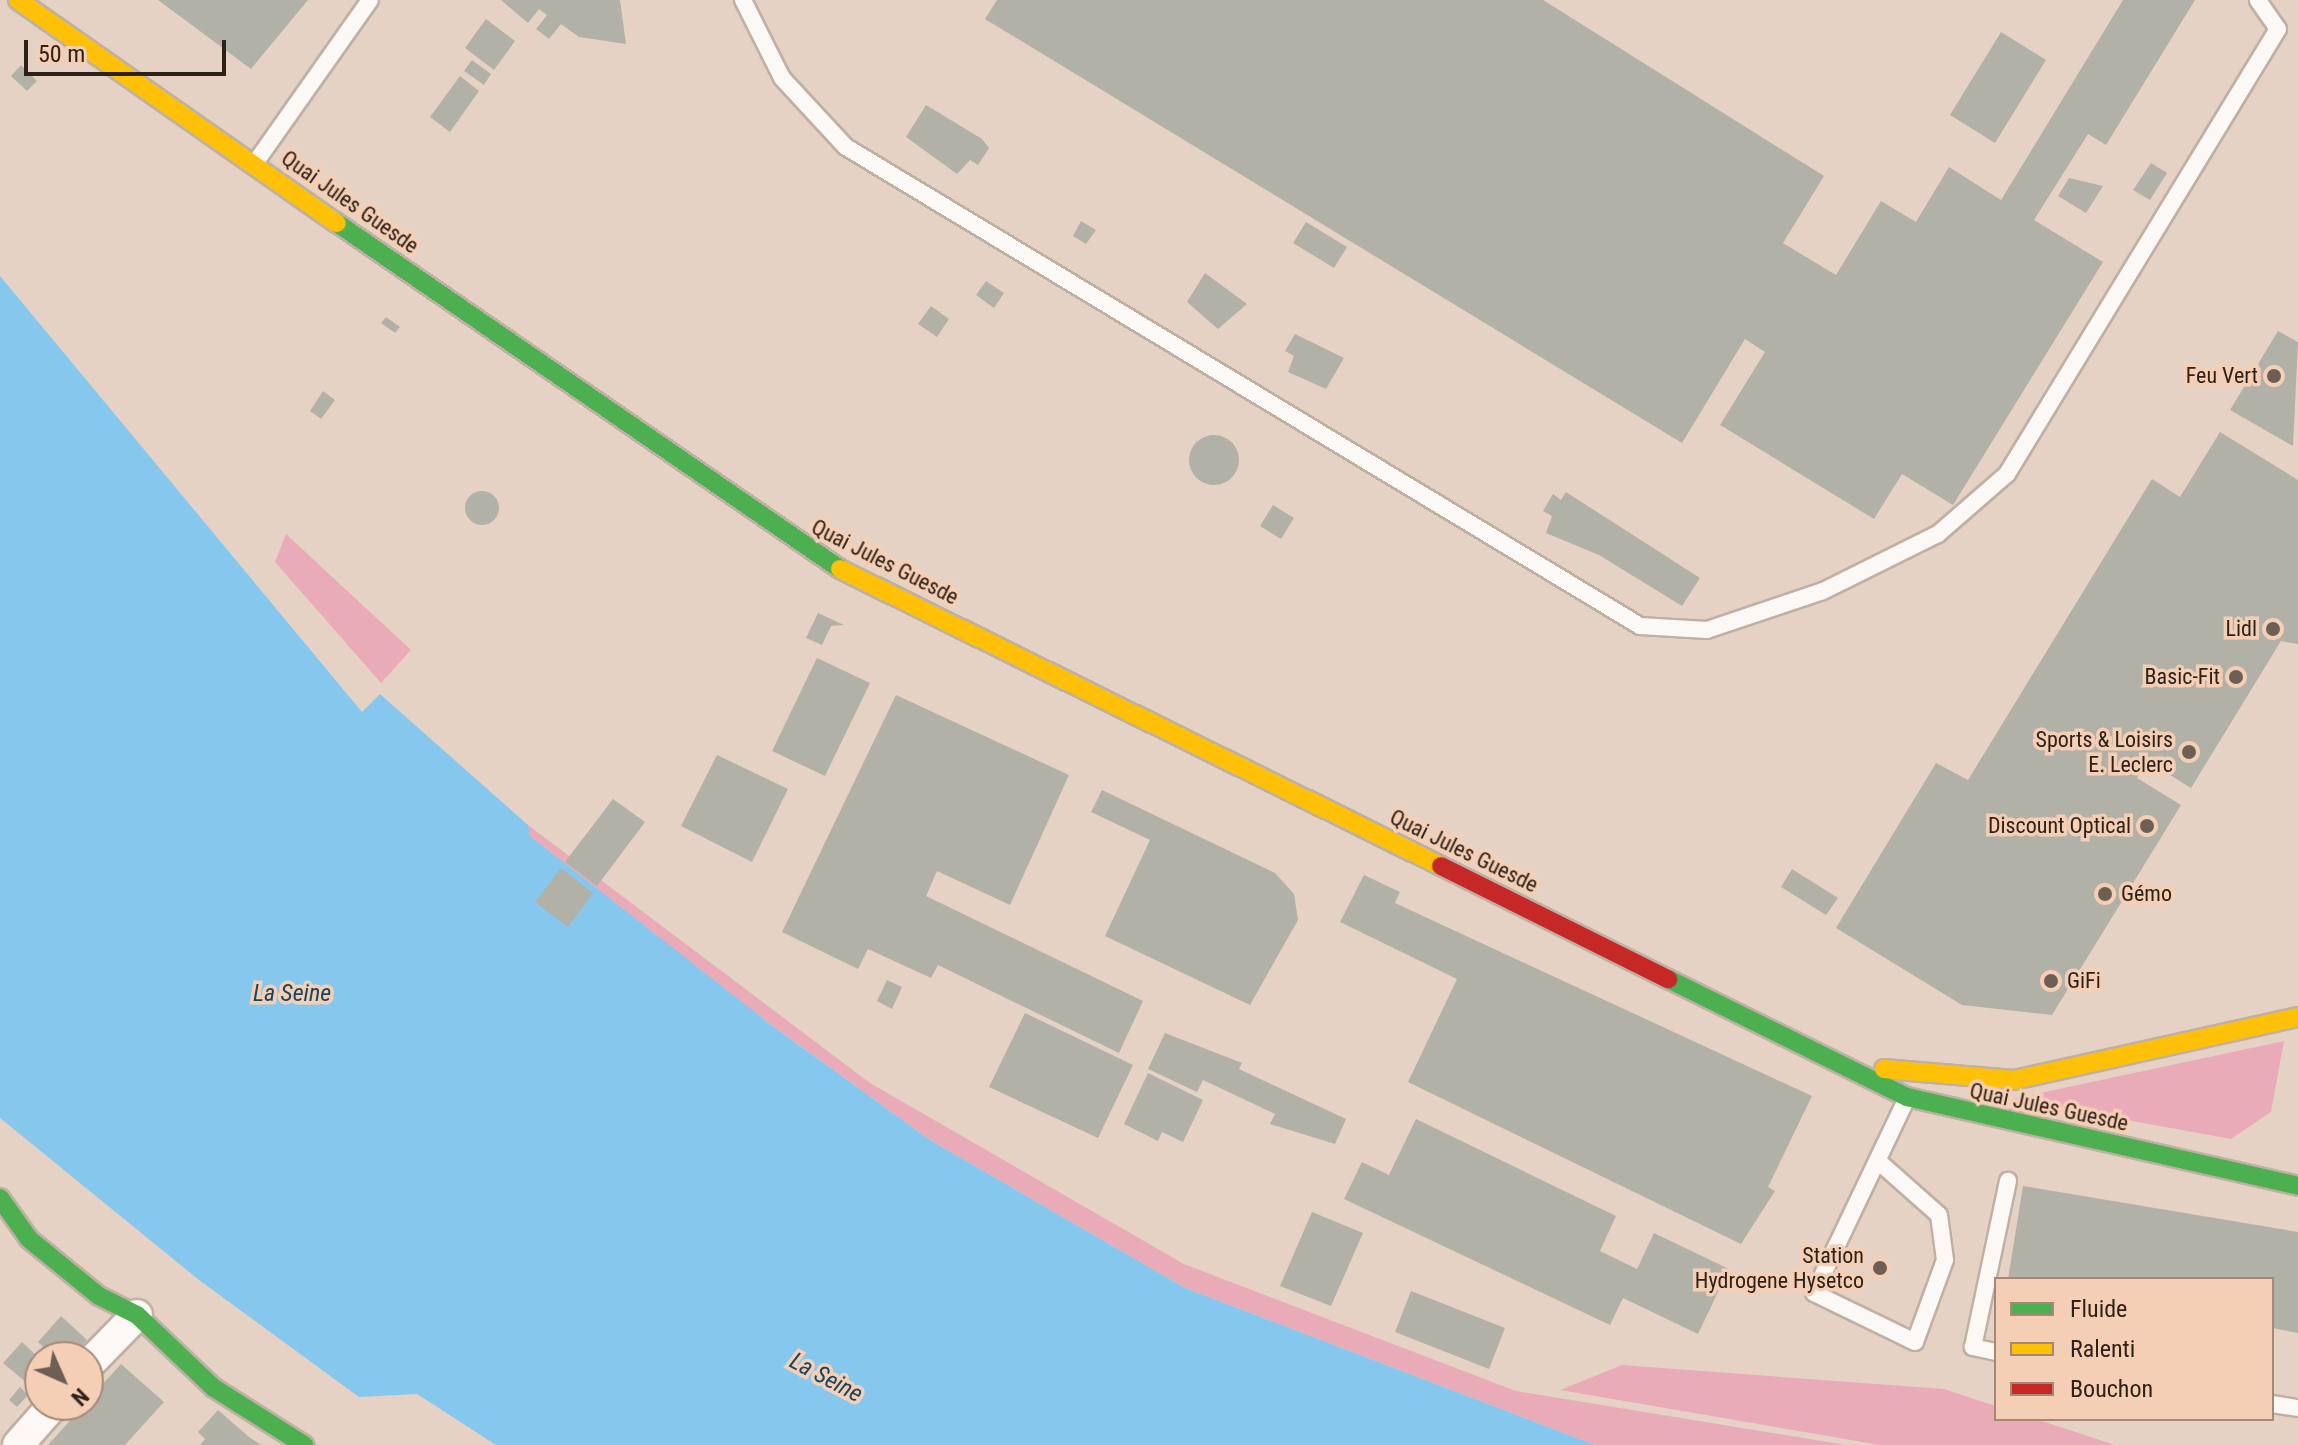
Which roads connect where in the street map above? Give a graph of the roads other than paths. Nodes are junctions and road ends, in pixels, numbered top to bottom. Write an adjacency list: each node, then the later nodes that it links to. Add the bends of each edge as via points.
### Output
1 (18, 0): 5 (main road, Quai Jules Guesde)
2 (370, 0): 5 (lane)
3 (743, 0): 4 (lane, via 782,78 846,147 1640,626 1707,630 1823,591 1938,534 2007,474 2278,29)
4 (2258, 0)
5 (254, 165): 7 (main road, Quai Jules Guesde, via 812,555)
6 (2298, 1017): 7 (main road, Quai Jules Guesde, via 2014,1080 1899,1073)
7 (1801, 1045): 8 (main road, Quai Jules Guesde)
8 (1907, 1097): 9 (lane); 11 (main road, Quai Jules Guesde)
9 (1878, 1161): 9 (lane, via 1814,1293 1915,1342 1945,1260 1939,1215)
10 (2008, 1181): 16 (lane, via 1973,1347)
11 (2298, 1186)
12 (6, 1203): 13 (main road, via 30,1207); 15 (main road, via 29,1239 99,1296)
13 (43, 1217)
14 (123, 1284): 15 (main road)
15 (146, 1323): 17 (street); 21 (main road, via 182,1339); 23 (main road, via 214,1388)
16 (1994, 1352)
17 (104, 1353)
18 (2274, 1404): 19 (lane)
19 (2298, 1408)
20 (39, 1421): 22 (street)
21 (322, 1436)
22 (18, 1445)
23 (304, 1445)

